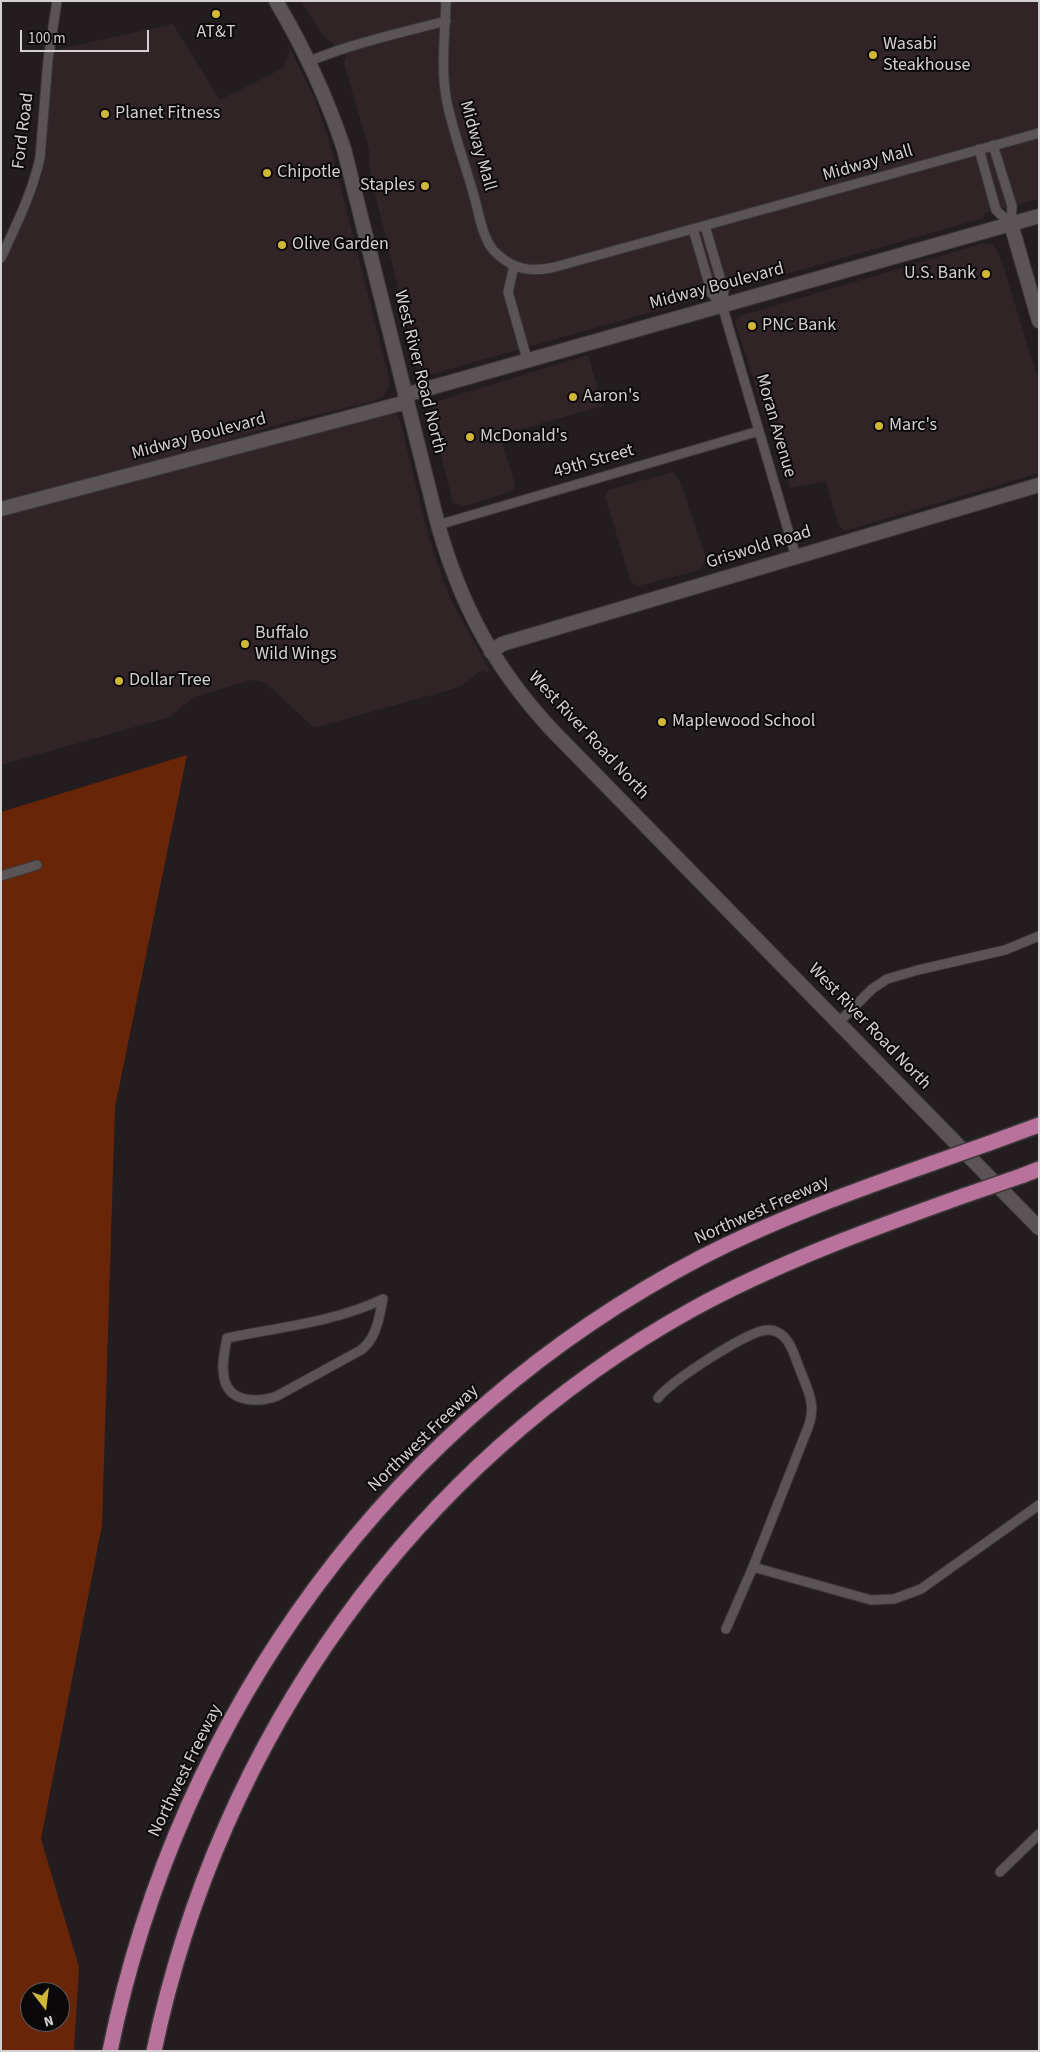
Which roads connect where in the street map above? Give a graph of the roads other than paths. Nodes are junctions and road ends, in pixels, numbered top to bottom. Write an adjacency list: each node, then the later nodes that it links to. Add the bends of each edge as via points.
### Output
1 (57, 1): 13 (street, Ford Road, via 48,60 40,158 28,198)
2 (276, 1): 5 (street, West River Road North)
3 (446, 1): 4 (street, Midway Mall)
4 (446, 21): 5 (street, via 330,52); 14 (street, Midway Mall, via 445,80 451,116 487,240 494,251)
5 (310, 61): 18 (street, West River Road North, via 344,149)
6 (1039, 133): 7 (street, Midway Mall)
7 (993, 145): 8 (street, Midway Mall); 10 (street, via 1012,206)
8 (979, 149): 10 (street, via 996,210); 11 (street, Midway Mall)
9 (1039, 216): 10 (street, Midway Boulevard)
10 (1011, 224): 15 (street, Midway Boulevard); 16 (street)
11 (705, 226): 12 (street, Midway Mall); 15 (street, Moran Avenue, via 724,291)
12 (693, 229): 14 (street, Midway Mall, via 547,269 528,270); 15 (street, Moran Avenue, via 712,294)
13 (1, 258)
14 (514, 266): 17 (street, via 508,292)
15 (722, 305): 17 (street, Midway Boulevard); 19 (street, Moran Avenue)
16 (1039, 321)
17 (527, 359): 18 (street, Midway Boulevard)
18 (406, 398): 21 (street, Midway Boulevard); 22 (street, West River Road North)
19 (759, 431): 22 (street, 49th Street); 23 (street, Moran Avenue)
20 (1039, 485): 23 (street, Griswold Road)
21 (1, 509)
22 (438, 525): 24 (street, West River Road North, via 463,599)
23 (796, 557): 24 (street, Griswold Road, via 502,644)
24 (491, 652): 28 (street, West River Road North, via 551,729)
25 (37, 865): 26 (street)
26 (1, 876)
27 (1039, 936): 28 (street, via 1005,950 887,979 872,989)
28 (838, 1023): 33 (street, West River Road North)
29 (1039, 1125): 41 (highway, Northwest Freeway, bridge, via 832,1200 702,1257 595,1321 535,1364 422,1462 369,1520 312,1591 243,1697 207,1763 172,1839 147,1910 125,1982)
30 (1039, 1170): 32 (highway)
31 (1039, 1176): 32 (highway)
32 (1022, 1178): 42 (highway, via 824,1248 692,1310 589,1375 505,1443 437,1507 372,1581 310,1666 270,1733 235,1803 188,1919)
33 (1039, 1228)
34 (361, 1309): 34 (street, via 383,1298 373,1337 361,1350 265,1401 244,1399 227,1386 223,1368 227,1338)
35 (658, 1398): 37 (street, via 688,1373 757,1332 777,1332 790,1345 813,1411)
36 (1039, 1505): 37 (street, via 921,1588 894,1599 871,1600)
37 (753, 1567): 38 (street)
38 (726, 1629)
39 (1039, 1834): 40 (street)
40 (1000, 1872)
41 (110, 2051)
42 (154, 2051)

